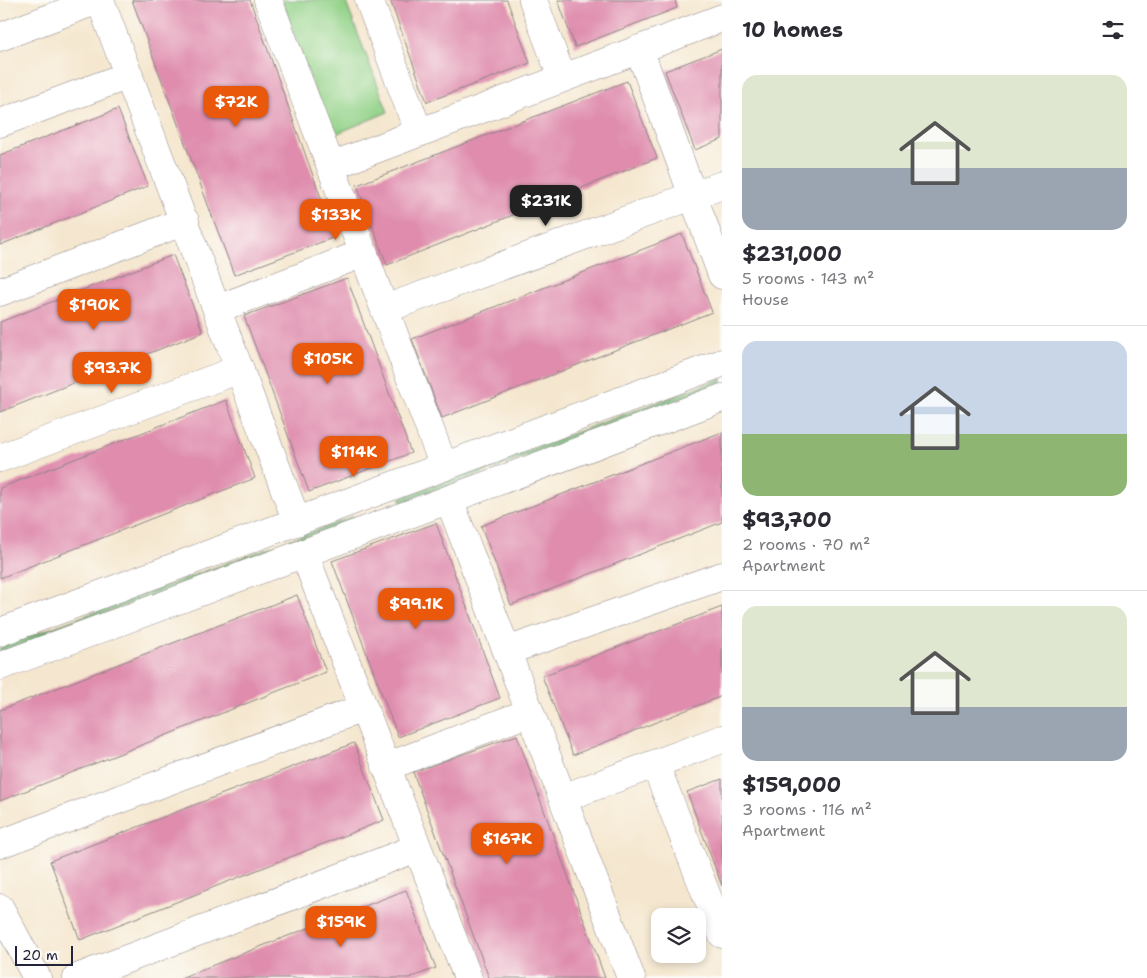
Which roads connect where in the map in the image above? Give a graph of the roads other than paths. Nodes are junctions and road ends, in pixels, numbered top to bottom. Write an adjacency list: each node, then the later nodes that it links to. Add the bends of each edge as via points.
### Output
1 (99, 0): 6 (street); 8 (street)
2 (268, 0): 12 (street)
3 (369, 0): 11 (street)
4 (533, 0): 9 (street)
5 (712, 13): 7 (street)
6 (0, 37)
7 (639, 49): 9 (street); 14 (street)
8 (129, 75): 10 (street); 15 (street)
9 (562, 78): 11 (street)
10 (0, 123)
11 (419, 132): 12 (street)
12 (331, 166): 16 (street)
13 (722, 184): 14 (street)
14 (692, 196): 17 (street); 20 (street)
15 (185, 221): 18 (street); 19 (street)
16 (364, 254): 19 (street); 20 (street)
17 (722, 276)
18 (0, 292)
19 (217, 309): 22 (street)
20 (384, 309): 25 (street)
21 (722, 363): 25 (street)
22 (240, 369): 24 (street); 28 (street)
23 (722, 398): 27 (street)
24 (0, 458)
25 (444, 467): 26 (street)
26 (370, 495): 28 (street); 29 (street)
27 (449, 499): 29 (street); 33 (street)
28 (297, 522): 32 (street)
29 (380, 524): 30 (street)
30 (304, 553): 34 (street); 35 (street)
31 (722, 576): 33 (street)
32 (0, 632)
33 (507, 651): 36 (street)
34 (0, 666)
35 (363, 708): 39 (street); 41 (street)
36 (530, 712): 39 (street); 40 (street)
37 (722, 739): 38 (street)
38 (655, 764): 40 (street); 44 (street)
39 (386, 767): 42 (street)
40 (563, 798): 48 (street)
41 (0, 844)
42 (418, 848): 46 (street); 47 (street)
43 (0, 908): 45 (street)
44 (722, 934)
45 (37, 978)
46 (77, 978)
47 (468, 978)
48 (632, 978)

